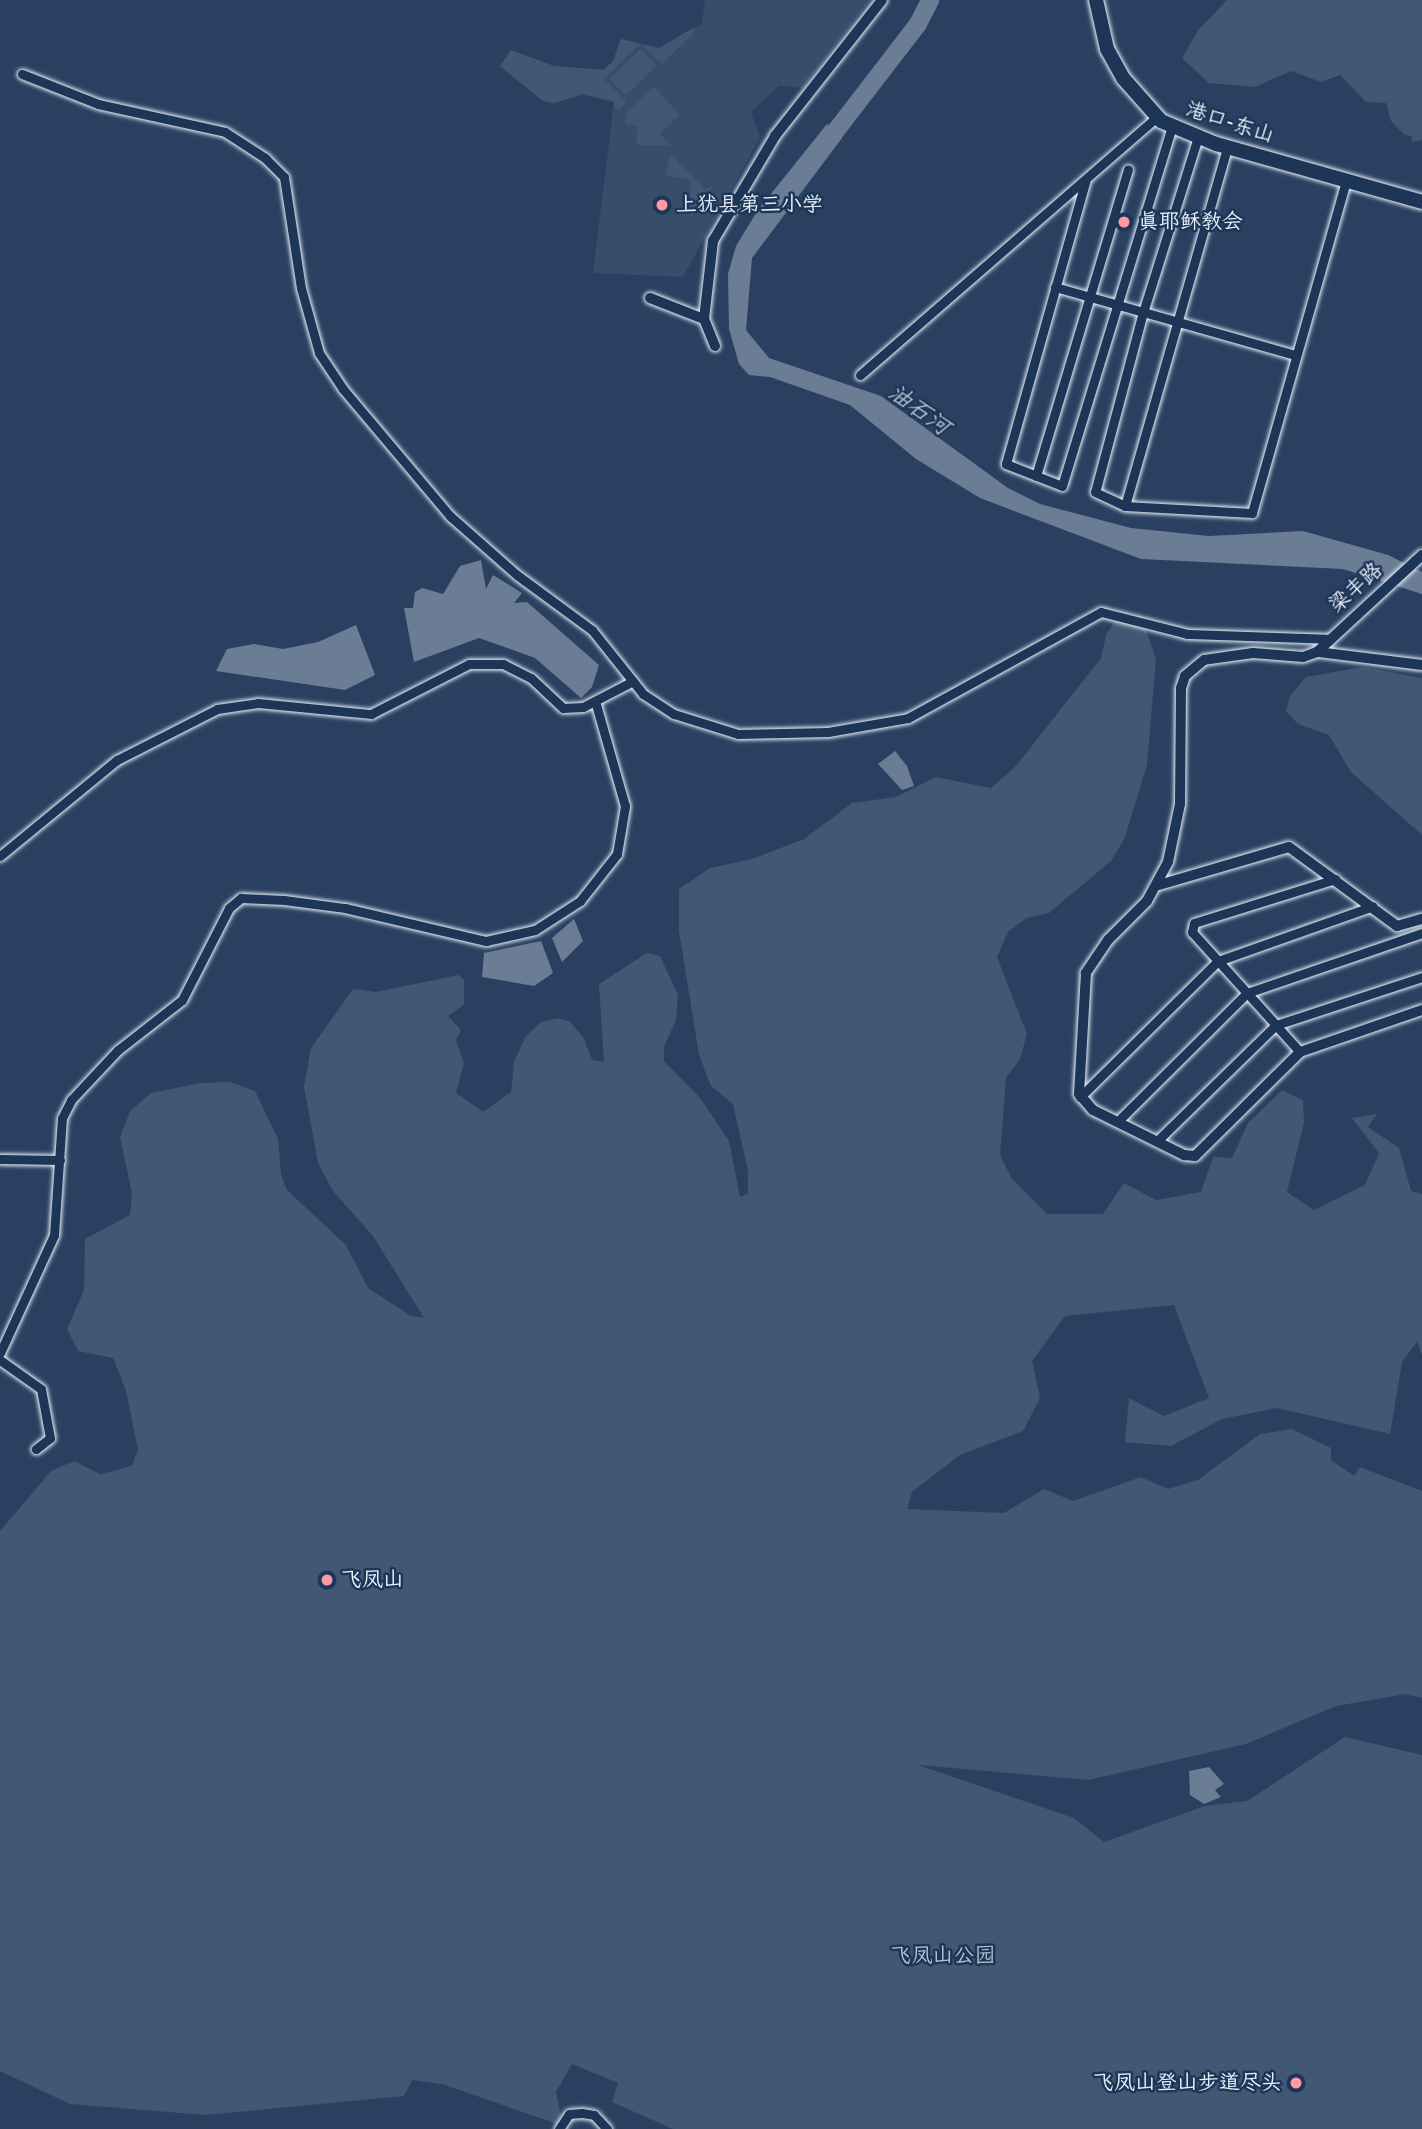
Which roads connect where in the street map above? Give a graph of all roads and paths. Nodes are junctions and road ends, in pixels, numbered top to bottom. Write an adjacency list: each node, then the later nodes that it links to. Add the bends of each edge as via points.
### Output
1 (882, 0): 17 (street, via 775,136 713,241)
2 (1096, 0): 4 (main road, 港口-东山, via 1107,49 1123,78)
3 (22, 75): 28 (street, via 98,104 225,132 265,158 284,177 308,314 319,353 343,389 450,516 517,575 593,631)
4 (1157, 117): 5 (main road, 港口-东山); 9 (street)
5 (1172, 127): 6 (main road, 港口-东山); 15 (street)
6 (1198, 137): 7 (main road, 港口-东山); 16 (street)
7 (1227, 147): 10 (main road, 港口-东山); 18 (street)
8 (1128, 169): 13 (street)
9 (1086, 179): 12 (street); 21 (street)
10 (1346, 180): 11 (main road, 港口-东山); 20 (street)
11 (1422, 202)
12 (1055, 288): 13 (street); 22 (street, via 1006,464)
13 (1089, 296): 15 (street); 22 (street)
14 (650, 298): 17 (street)
15 (1115, 304): 16 (street); 22 (street, via 1062,486)
16 (1143, 312): 18 (street); 23 (street, via 1095,492)
17 (705, 320): 19 (street)
18 (1177, 322): 20 (street); 23 (street)
19 (715, 346)
20 (1296, 355): 23 (street, via 1252,513)
21 (860, 375)
22 (1036, 476)
23 (1125, 506)
24 (1422, 555): 25 (street, 梁丰路)
25 (1329, 639): 26 (street, 梁丰路); 28 (street, via 1187,634 1101,612 908,718 828,732 738,734 674,714)
26 (1317, 652): 27 (street); 32 (street, via 1303,657 1253,653 1203,660 1185,676 1181,688 1180,804)
27 (1422, 665)
28 (633, 681): 29 (street)
29 (595, 701): 30 (street, via 563,708 531,678 503,664 469,664 371,714 258,703 217,709 117,760); 46 (street, via 625,806 617,854 580,901 535,930 486,941 345,908 241,898 229,908 182,1000 117,1050 71,1100 62,1118)
30 (0, 856)
31 (1335, 879): 32 (street, via 1289,847); 33 (street); 36 (street, via 1194,923 1192,932)
32 (1159, 885): 42 (street, via 1108,940 1086,973)
33 (1373, 906): 34 (street, via 1398,926); 36 (street)
34 (1422, 919)
35 (1422, 933): 38 (street)
36 (1218, 961): 38 (street); 42 (street)
37 (1422, 977): 40 (street)
38 (1247, 993): 40 (street); 43 (street)
39 (1422, 1010): 41 (street)
40 (1276, 1025): 41 (street); 44 (street)
41 (1300, 1052): 44 (street, via 1195,1156)
42 (1080, 1097): 43 (street, via 1093,1110)
43 (1118, 1121): 44 (street)
44 (1158, 1140)
45 (0, 1159): 46 (street)
46 (60, 1160): 47 (street, via 54,1235)
47 (0, 1353)
48 (0, 1360): 49 (street, via 41,1389 50,1438)
49 (36, 1449)
50 (559, 2129): 51 (street, via 569,2114 582,2113 594,2115)
51 (607, 2129)

